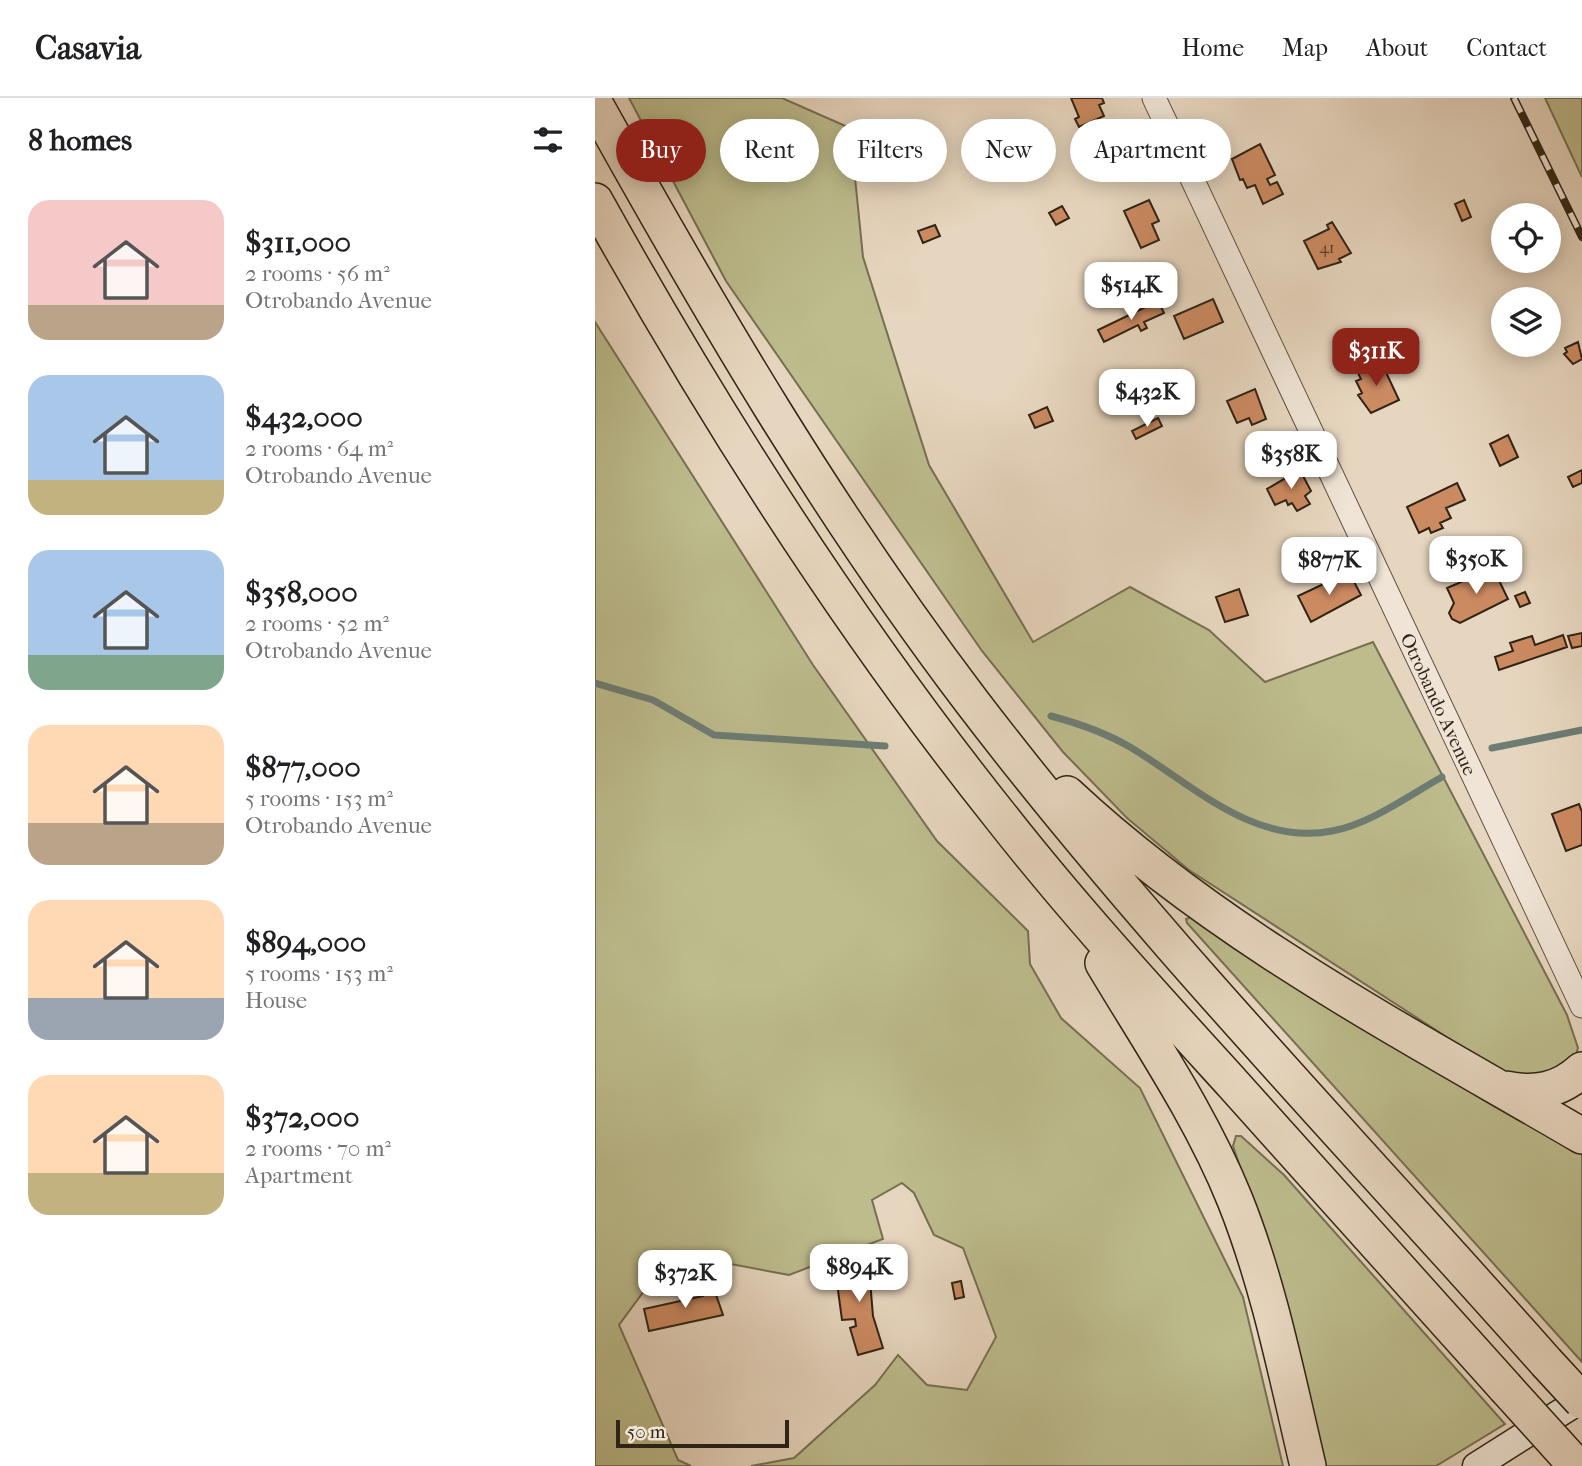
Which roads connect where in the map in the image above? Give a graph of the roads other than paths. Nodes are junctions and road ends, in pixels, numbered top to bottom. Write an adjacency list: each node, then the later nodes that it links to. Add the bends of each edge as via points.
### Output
1 (1154, 98): 6 (street, Otrobando Avenue)
2 (595, 104): 4 (highway, via 786,432)
3 (595, 201): 5 (highway, via 713,407 819,570 934,730)
4 (958, 683): 8 (highway, via 1086,812 1191,899 1291,965); 10 (highway, bridge, via 1059,814 1155,927)
5 (1056, 885): 11 (highway, bridge); 12 (highway, via 1187,1103 1235,1200 1271,1315)
6 (1582, 1006)
7 (1582, 1070): 8 (highway, via 1544,1092)
8 (1502, 1089): 9 (highway)
9 (1582, 1136)
10 (1582, 1400): 13 (main road)
11 (1574, 1463)
12 (1308, 1466)
13 (1476, 1466)

